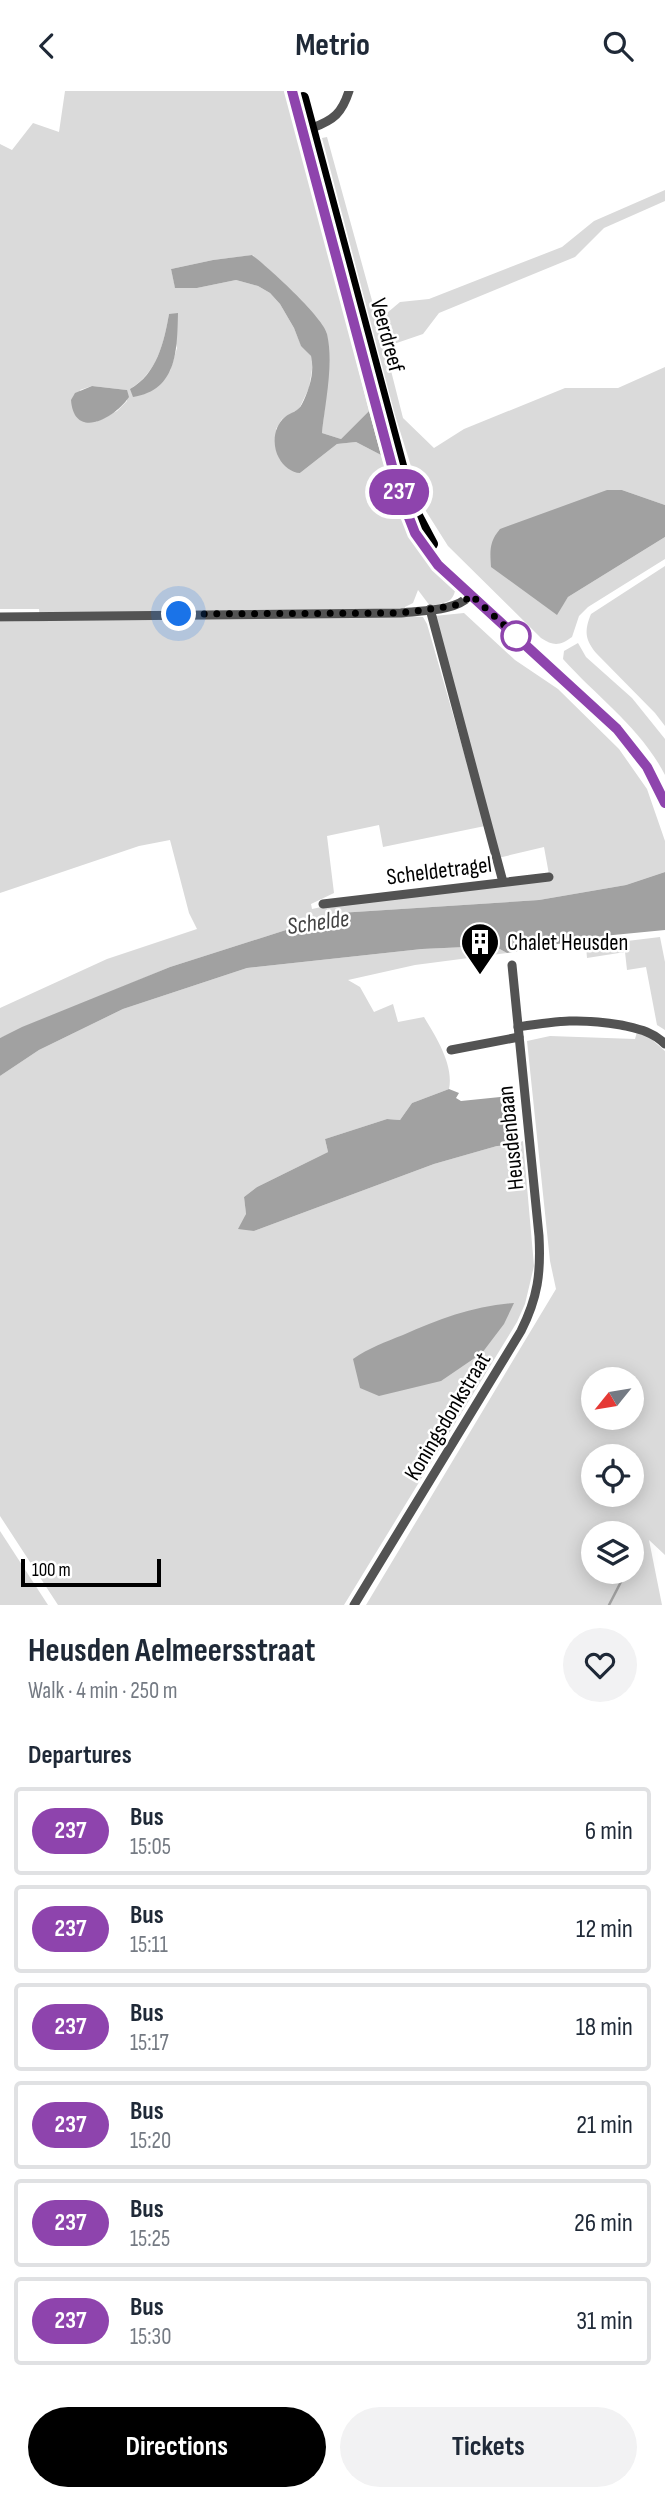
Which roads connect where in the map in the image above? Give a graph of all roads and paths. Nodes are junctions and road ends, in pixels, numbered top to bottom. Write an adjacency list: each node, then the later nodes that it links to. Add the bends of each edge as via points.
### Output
1 (292, 91): 4 (main road, Veerdreef)
2 (300, 91): 4 (main road, Veerdreef)
3 (349, 91): 4 (street, via 334,119)
4 (308, 129): 5 (main road, Veerdreef, via 414,510 433,547)
5 (471, 595): 6 (street, via 459,604); 8 (main road, Veerdreef, via 617,729 647,767)
6 (429, 609): 7 (street); 10 (street)
7 (0, 617)
8 (665, 803)
9 (549, 877): 10 (street, Scheldetragel)
10 (503, 882): 11 (street, Scheldetragel)
11 (328, 902)
12 (512, 965): 13 (street, Heusdenbaan)
13 (518, 1032): 14 (street, via 565,1020 592,1020 644,1030); 15 (street); 16 (street, Heusdenbaan)
14 (665, 1044)
15 (451, 1051)
16 (539, 1236): 17 (street, Koningsdonkstraat, via 540,1273 530,1313)
17 (354, 1605)

